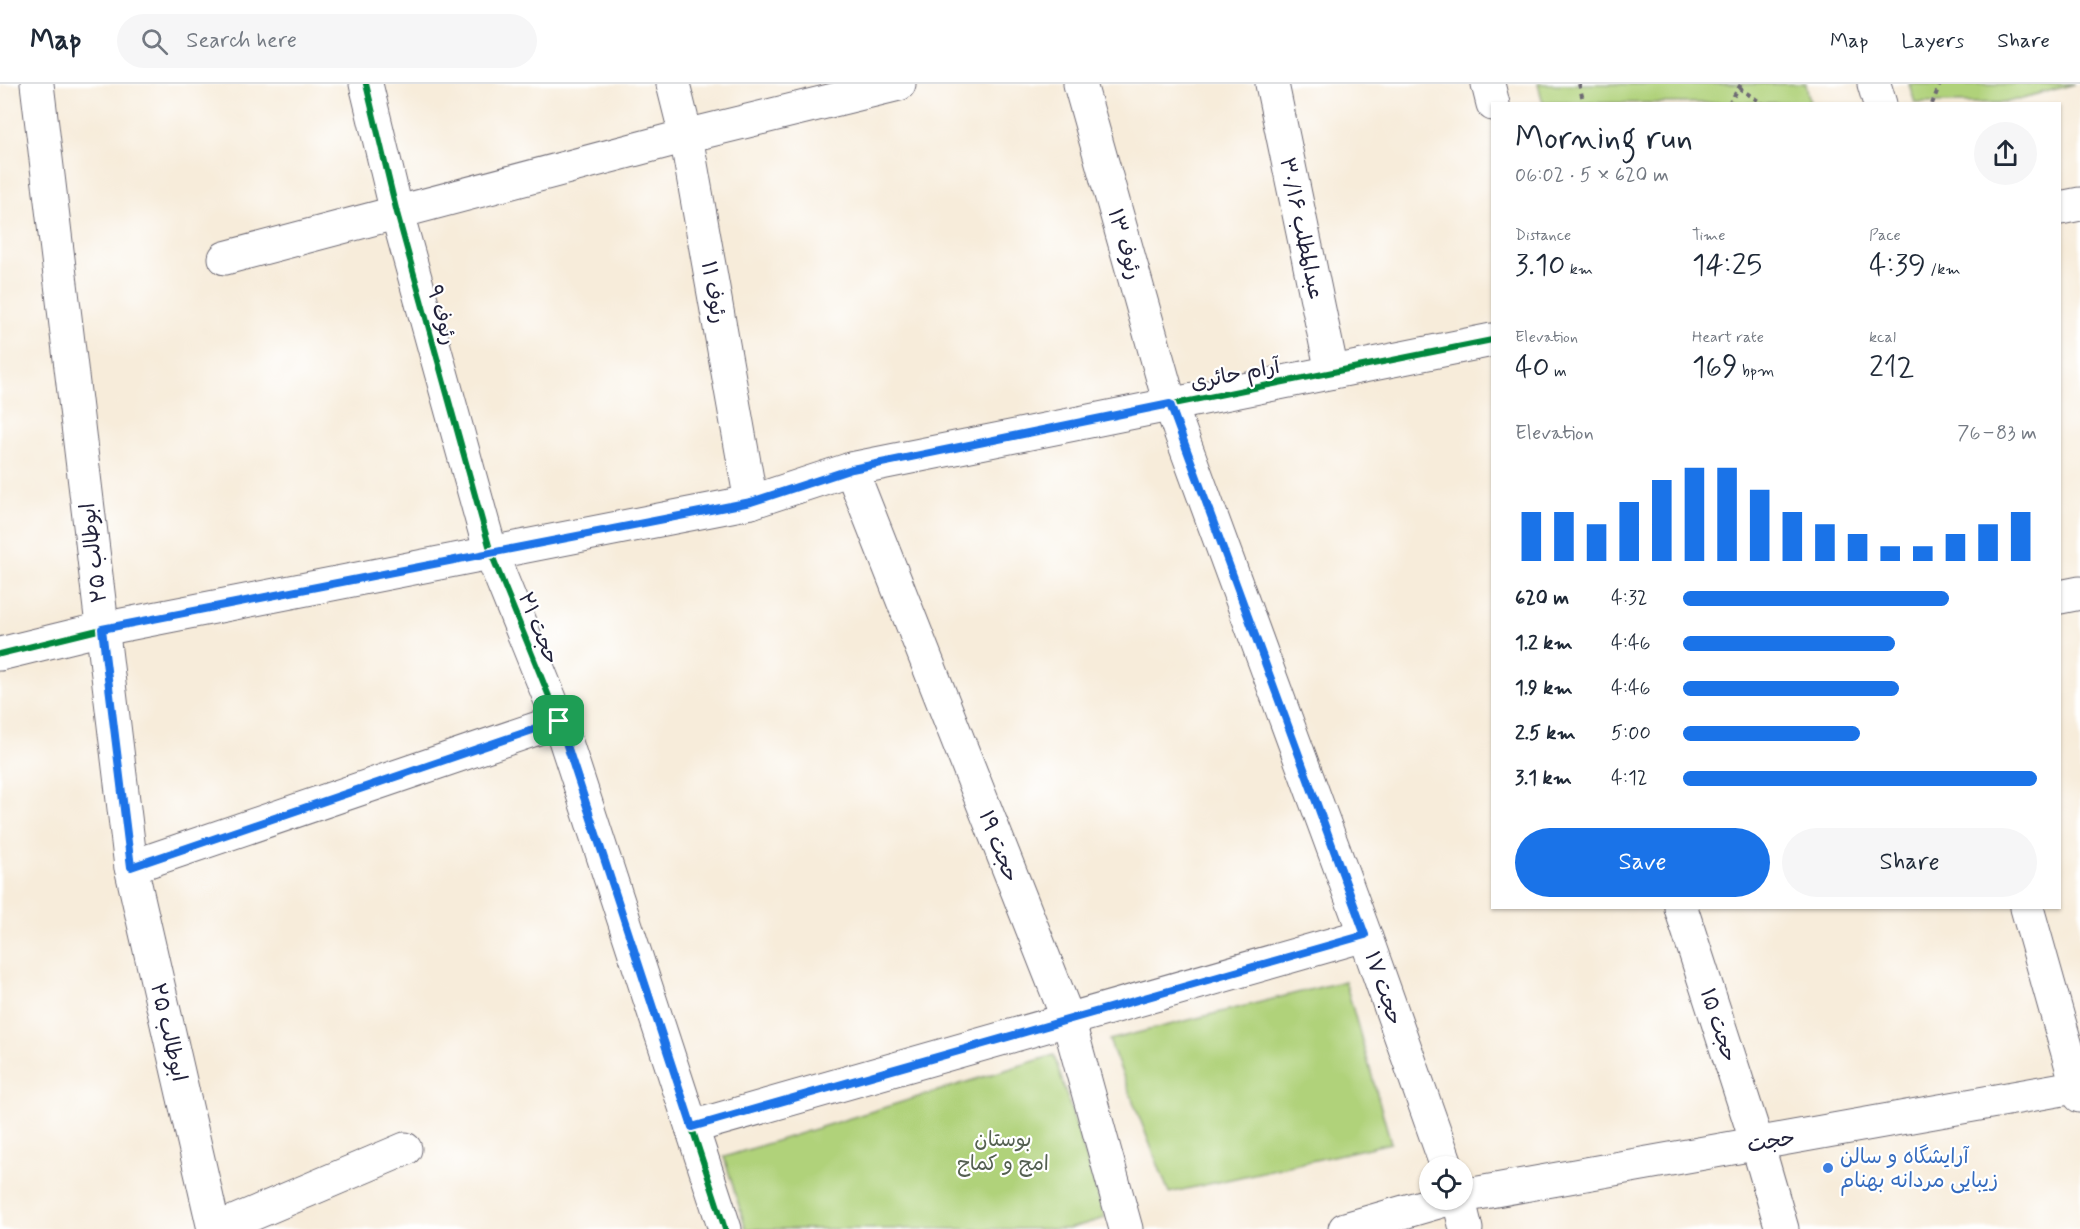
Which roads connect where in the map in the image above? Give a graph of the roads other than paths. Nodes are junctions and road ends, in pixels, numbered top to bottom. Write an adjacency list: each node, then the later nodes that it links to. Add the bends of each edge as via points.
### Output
1 (37, 84): 24 (street, ابوطالب ۲۵)
2 (366, 84): 14 (street, رئوف ۹)
3 (673, 84): 11 (street, رئوف ۱۱)
4 (899, 84): 11 (street)
5 (1080, 84): 18 (street, رئوف ۱۳)
6 (1272, 84): 17 (street, عبدالمطلب ۳۰/۱۶)
7 (1488, 84): 9 (street)
8 (1874, 84): 10 (street)
9 (1492, 102)
10 (1879, 102)
11 (686, 136): 14 (street); 20 (street, رئوف ۱۱)
12 (2080, 204): 13 (street)
13 (2061, 208)
14 (397, 213): 15 (street); 21 (street, رئوف ۹)
15 (225, 258)
16 (1491, 340): 17 (street, آرام حائری)
17 (1332, 372): 18 (street, آرام حائری)
18 (1170, 404): 19 (street, آرام حائری); 30 (street, حجت ۱۷)
19 (852, 469): 20 (street, آرام حائری); 31 (street, حجت ۱۹)
20 (751, 502): 21 (street, آرام حائری)
21 (491, 553): 24 (street, آرام حائری); 26 (street, حجت ۲۱)
22 (2080, 593): 23 (street)
23 (2061, 597)
24 (102, 629): 25 (street, آرام حائری); 27 (street, ابوطالب ۲۵)
25 (0, 654)
26 (559, 721): 27 (street); 33 (street, حجت ۲۱)
27 (131, 867): 40 (street, ابوطالب ۲۵)
28 (1681, 909): 34 (street, حجت ۱۵)
29 (2027, 909): 32 (street)
30 (1365, 935): 31 (street); 36 (street, حجت ۱۷)
31 (1068, 1019): 33 (street); 42 (street, حجت ۱۹)
32 (2079, 1090): 34 (street, حجت)
33 (692, 1127): 41 (street, حجت ۲۱)
34 (1757, 1143): 37 (street, حجت); 45 (street, حجت ۱۵)
35 (405, 1149): 40 (street)
36 (1443, 1156)
37 (1473, 1194)
38 (1419, 1208): 43 (street)
39 (1461, 1210): 44 (street)
40 (215, 1229)
41 (725, 1229)
42 (1126, 1229)
43 (1345, 1229)
44 (1466, 1229)
45 (1782, 1229)

